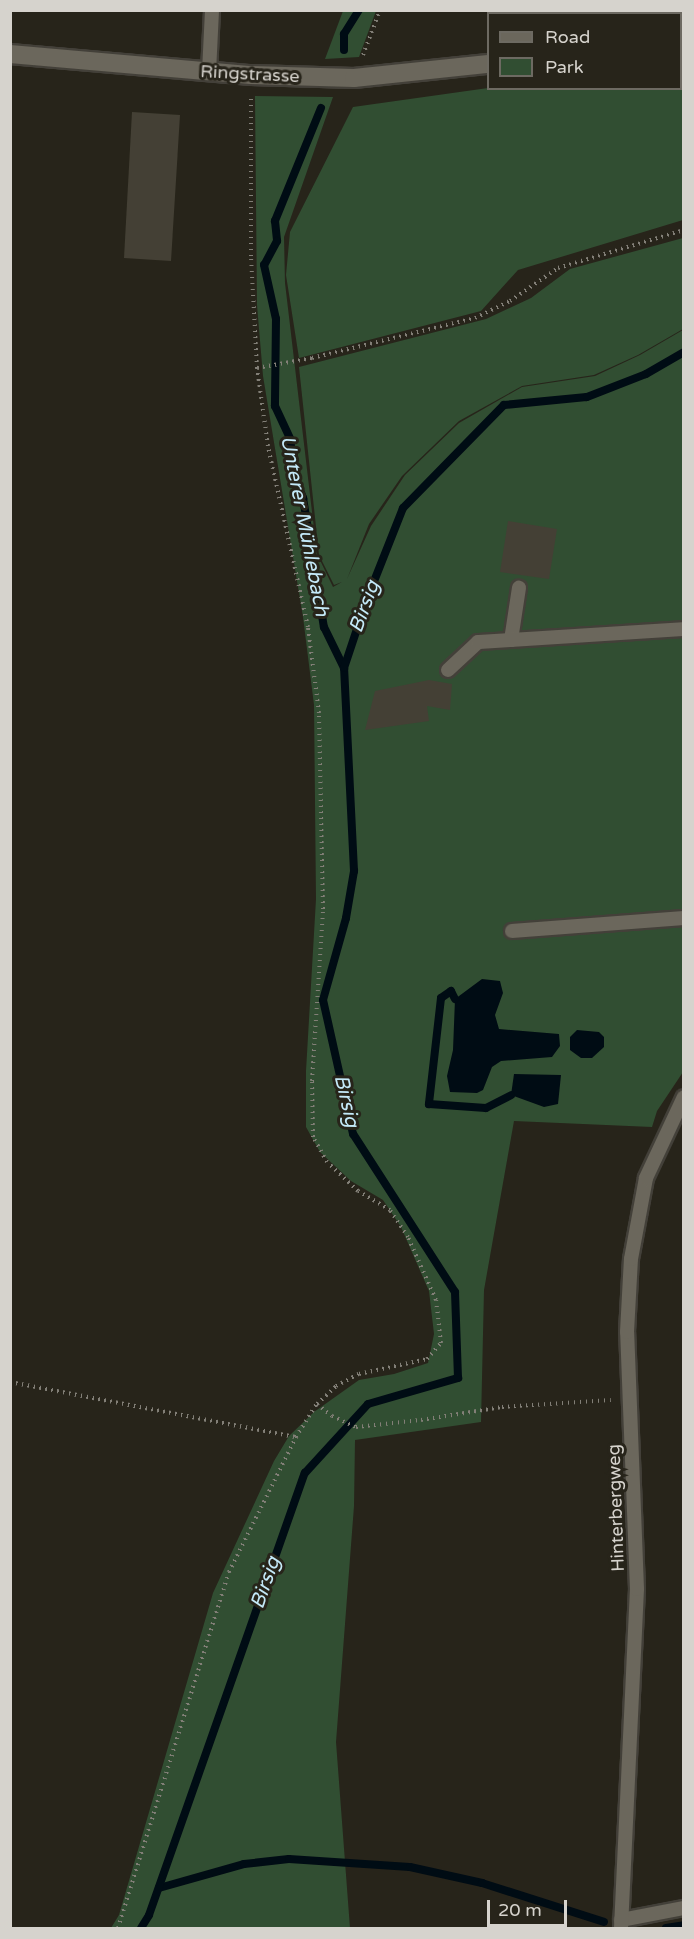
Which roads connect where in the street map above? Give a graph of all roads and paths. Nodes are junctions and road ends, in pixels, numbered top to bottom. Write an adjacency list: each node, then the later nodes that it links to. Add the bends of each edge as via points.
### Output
1 (212, 10): 5 (lane)
2 (380, 10): 7 (path)
3 (10, 54): 5 (street, Ringstrasse)
4 (487, 64): 7 (street, Ringstrasse)
5 (209, 72): 6 (street, Ringstrasse)
6 (251, 75): 7 (street, Ringstrasse); 9 (path, via 251,256)
7 (354, 78)
8 (684, 230): 9 (path, via 558,268 510,301 476,318)
9 (257, 369): 19 (path, via 268,446 308,627 319,713 323,909 312,1081 313,1137 327,1162 358,1191 390,1210 408,1237 436,1300 441,1343 427,1359 359,1374 336,1386)
10 (519, 588): 12 (lane)
11 (684, 629): 12 (lane)
12 (511, 640): 13 (lane, via 478,642)
13 (448, 670)
14 (684, 918): 15 (lane)
15 (512, 931)
16 (684, 1096): 18 (lane, Hinterbergweg, via 645,1178 631,1259)
17 (10, 1382): 20 (path)
18 (628, 1399): 19 (path, via 502,1407 356,1426 332,1416); 22 (lane, Hinterbergweg, via 637,1589)
19 (317, 1404): 20 (path)
20 (296, 1437): 23 (path, via 229,1572)
21 (684, 1908): 22 (lane)
22 (621, 1924)
23 (118, 1929)

